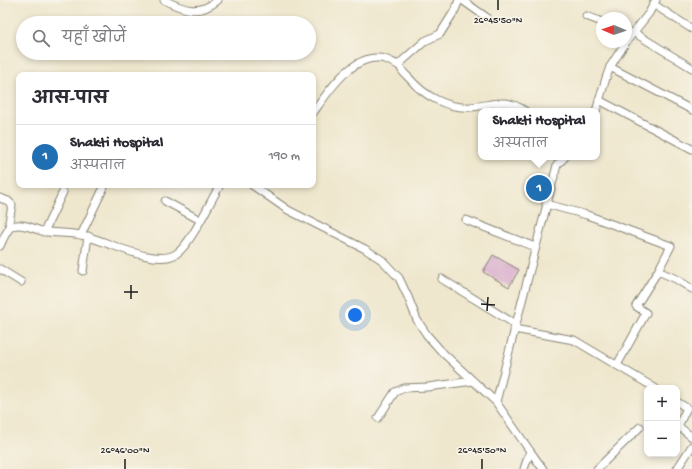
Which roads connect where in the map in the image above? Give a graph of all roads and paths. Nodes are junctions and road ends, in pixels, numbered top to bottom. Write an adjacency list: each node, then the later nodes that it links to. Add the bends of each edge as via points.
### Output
1 (164, 0): 2 (street, via 194,10 209,7)
2 (218, 0)
3 (460, 0): 6 (street); 12 (street, via 440,34 425,41 400,63)
4 (654, 2): 8 (street); 9 (street, via 649,13)
5 (586, 16): 7 (street)
6 (486, 17)
7 (596, 20)
8 (692, 29)
9 (632, 31)
10 (632, 34): 14 (street)
11 (622, 48): 13 (street)
12 (400, 66): 16 (street, via 414,85 440,102 465,107 507,103); 18 (street, via 379,58 362,61 342,77)
13 (610, 67): 15 (street); 19 (street)
14 (692, 68)
15 (599, 100): 17 (street); 20 (street)
16 (519, 108)
17 (597, 108)
18 (316, 109)
19 (692, 110)
20 (692, 150)
21 (561, 160): 28 (street, via 557,165)
22 (104, 188): 33 (street)
23 (218, 188): 29 (street)
24 (263, 188): 44 (street, via 288,210 382,260 398,278 421,327 442,352)
25 (63, 192): 32 (street)
26 (0, 198): 31 (street, via 12,205)
27 (165, 201): 29 (street)
28 (546, 204): 35 (street); 38 (street, via 587,215 671,246)
29 (200, 220): 33 (street, via 179,252 170,257 135,253)
30 (466, 220): 35 (street)
31 (10, 227): 32 (street, via 19,225); 34 (street)
32 (44, 232): 33 (street)
33 (84, 236): 37 (street)
34 (0, 246)
35 (535, 247): 42 (street)
36 (0, 269): 40 (street)
37 (83, 271)
38 (658, 271): 41 (street); 43 (street, via 636,306 646,313)
39 (442, 279): 42 (street)
40 (21, 282)
41 (692, 289)
42 (514, 326): 43 (street, via 574,340); 46 (street)
43 (617, 365): 45 (street)
44 (473, 381): 46 (street); 48 (street, via 404,388 395,392)
45 (650, 385)
46 (496, 402): 52 (street)
47 (680, 404): 50 (street, via 687,408 678,426)
48 (378, 418)
49 (640, 428): 55 (street)
50 (692, 437)
51 (692, 446): 56 (street)
52 (530, 451): 53 (street); 54 (street)
53 (524, 469)
54 (543, 469)
55 (597, 469)
56 (677, 469)

